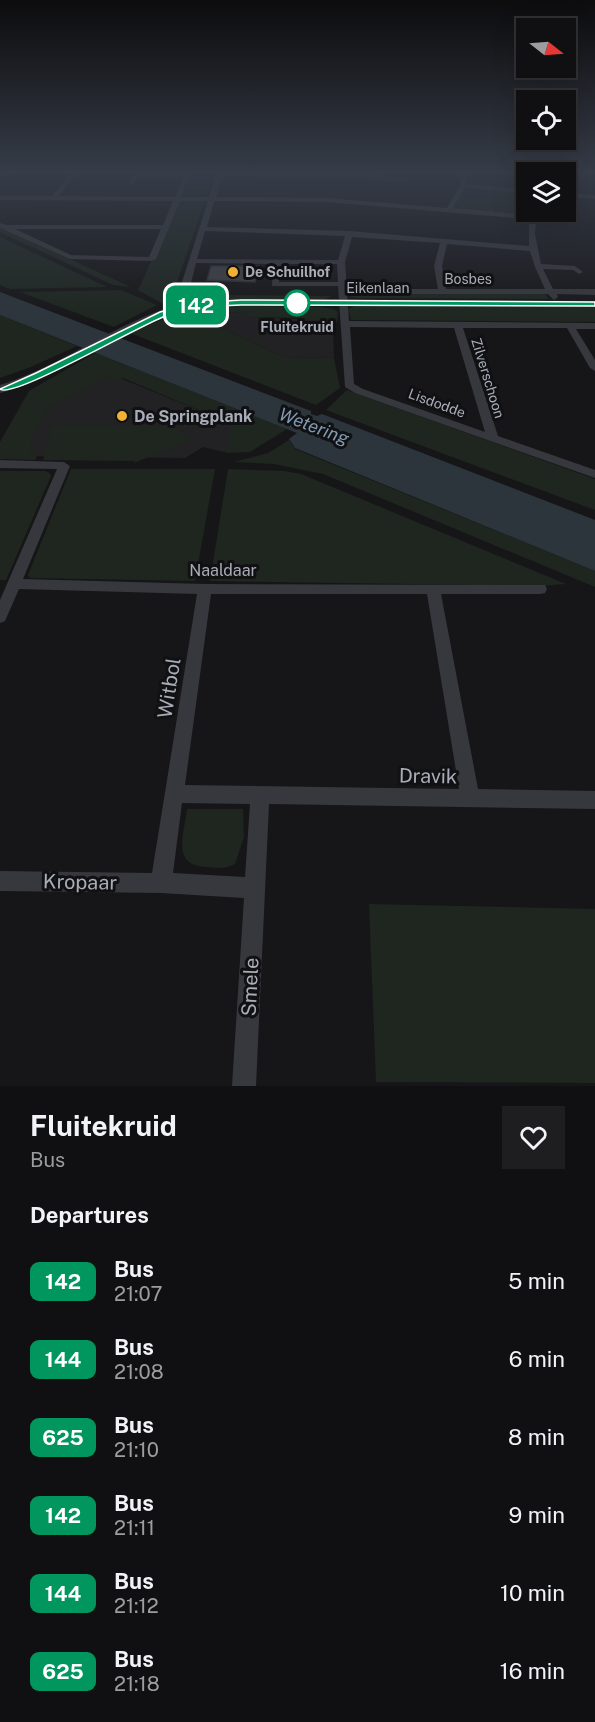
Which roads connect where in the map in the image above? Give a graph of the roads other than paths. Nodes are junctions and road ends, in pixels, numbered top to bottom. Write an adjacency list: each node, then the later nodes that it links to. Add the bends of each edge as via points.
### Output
1 (204, 224): 5 (street)
2 (533, 224): 8 (street)
3 (2, 226): 4 (street); 4 (street, via 70,257 149,260)
4 (165, 226)
5 (202, 229): 6 (street); 9 (street)
6 (350, 233): 7 (street); 11 (street, Lisdodde)
7 (445, 241): 8 (street); 14 (street, via 436,262)
8 (533, 249): 12 (street)
9 (192, 261): 10 (street); 20 (street, via 185,291)
10 (277, 261): 11 (street); 17 (street, Bosbes, via 275,284)
11 (341, 262): 17 (street, Lisdodde)
12 (538, 266): 13 (street, via 575,268); 15 (street)
13 (579, 272)
14 (443, 292): 15 (street, Bosbes); 17 (street, Bosbes)
15 (550, 292): 16 (street, Bosbes); 18 (street)
16 (595, 292)
17 (342, 293): 18 (street, Eikenlaan); 20 (street, Eikenlaan); 21 (street, Lisdodde)
18 (558, 304): 19 (street, Eikenlaan)
19 (595, 304)
20 (194, 305): 26 (street, Eikenlaan, via 163,314 23,382)
21 (344, 324): 22 (street); 27 (street, Lisdodde, via 349,386)
22 (458, 326): 23 (street); 27 (street, Zilverschoon)
23 (570, 326): 24 (street); 25 (street)
24 (595, 326)
25 (595, 368)
26 (0, 388)
27 (493, 438): 29 (street, Lisdodde)
28 (0, 464): 30 (street, via 64,466)
29 (595, 474)
30 (14, 584): 31 (street, Naaldaar); 34 (street)
31 (206, 589): 32 (street, Naaldaar); 35 (street, Witbol)
32 (433, 589): 33 (street, Naaldaar); 37 (street)
33 (540, 589)
34 (0, 617)
35 (174, 794): 36 (street, Dravik); 40 (street, Witbol)
36 (260, 796): 37 (street, Dravik); 41 (street, Smele)
37 (470, 799): 38 (street, Dravik)
38 (595, 800)
39 (0, 881): 40 (street, Kropaar)
40 (161, 883): 41 (street, Kropaar)
41 (255, 888): 42 (street, Smele)
42 (244, 1086)

